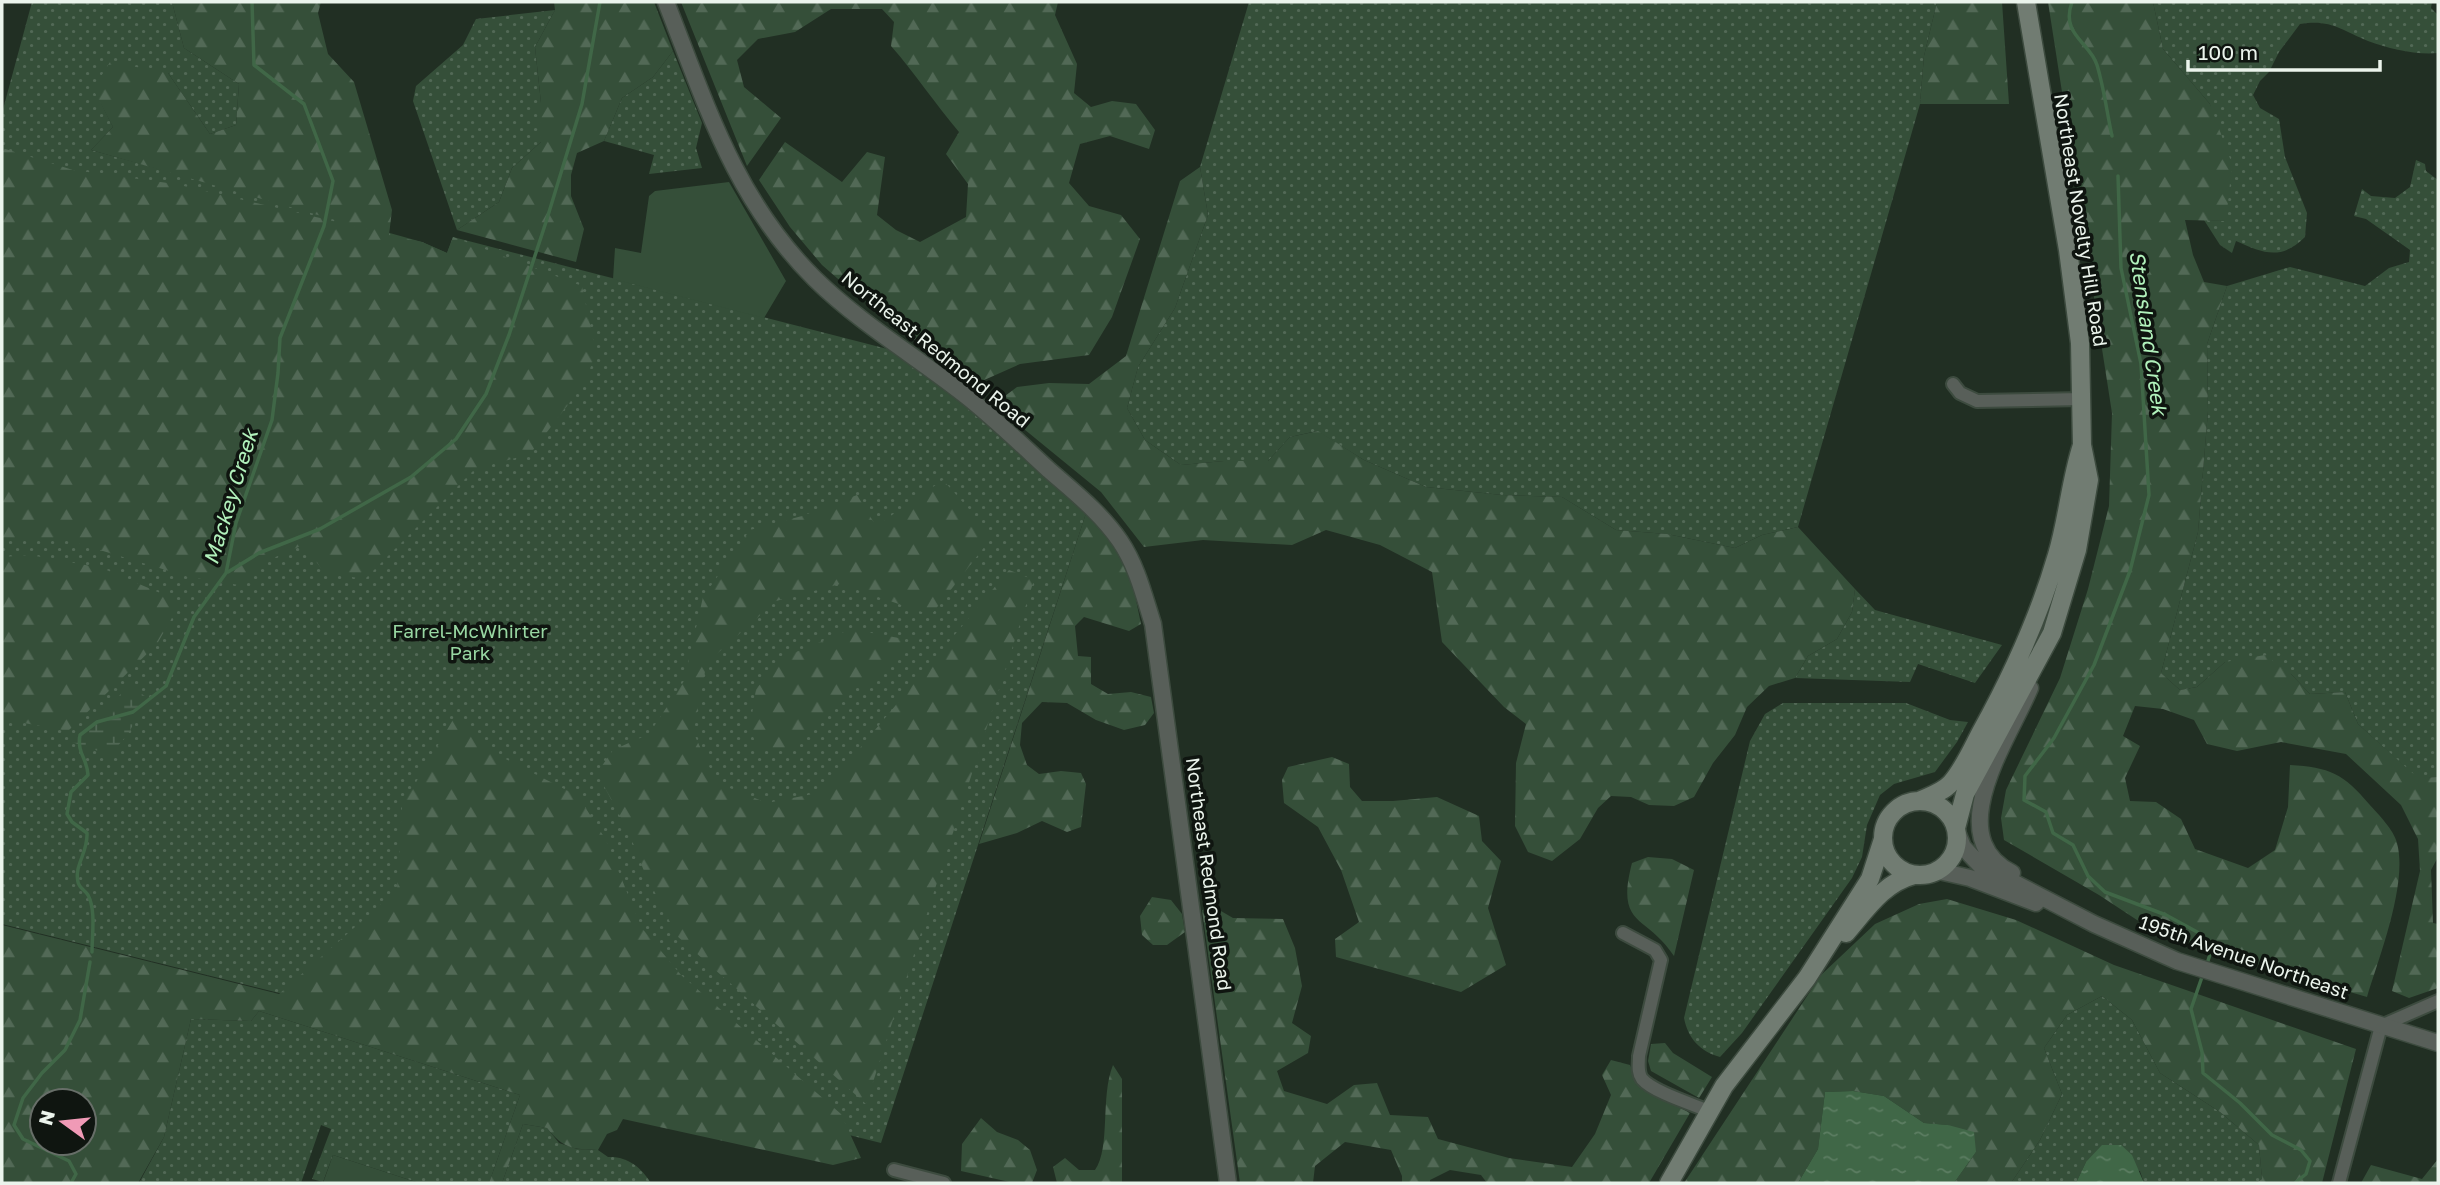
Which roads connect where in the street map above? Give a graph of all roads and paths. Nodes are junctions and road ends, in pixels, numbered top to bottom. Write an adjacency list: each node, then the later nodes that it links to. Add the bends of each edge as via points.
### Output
1 (666, 2): 21 (street, Northeast Redmond Road, via 719,139 770,229 842,303 970,399 1093,509 1120,541 1136,573 1154,637)
2 (2026, 2): 4 (main road, Northeast Novelty Hill Road, via 2068,250)
3 (1954, 384): 4 (street, via 1960,393 1977,401)
4 (2082, 399): 5 (main road, Northeast Novelty Hill Road)
5 (2082, 445): 6 (main road, Northeast Novelty Hill Road, via 2089,480 2077,550); 7 (main road, Northeast Novelty Hill Road, via 2058,553 2008,681 1951,784)
6 (2041, 657): 8 (main road, Northeast Novelty Hill Road, via 1965,794); 12 (street, via 1988,776 1980,832 1997,864)
7 (1919, 801): 8 (main road, via 1939,806); 9 (main road, via 1890,817)
8 (1956, 830): 10 (main road, via 1954,854); 12 (street, via 1963,847 1980,864)
9 (1883, 839): 11 (main road, via 1892,863); 14 (main road, via 1870,879)
10 (1939, 871): 11 (main road); 12 (street)
11 (1914, 875): 14 (main road, via 1883,890)
12 (2094, 924): 16 (street, 195th Avenue Northeast, via 2177,961)
13 (1623, 933): 18 (street, via 1656,950 1661,960 1639,1072 1653,1087)
14 (1807, 978): 18 (main road)
15 (2438, 1001): 16 (street)
16 (2381, 1026): 17 (street, 195th Avenue Northeast); 23 (street)
17 (2438, 1043)
18 (1709, 1111): 22 (main road)
19 (894, 1170): 20 (street)
20 (944, 1183)
21 (1228, 1183)
22 (1669, 1183)
23 (2339, 1183)

